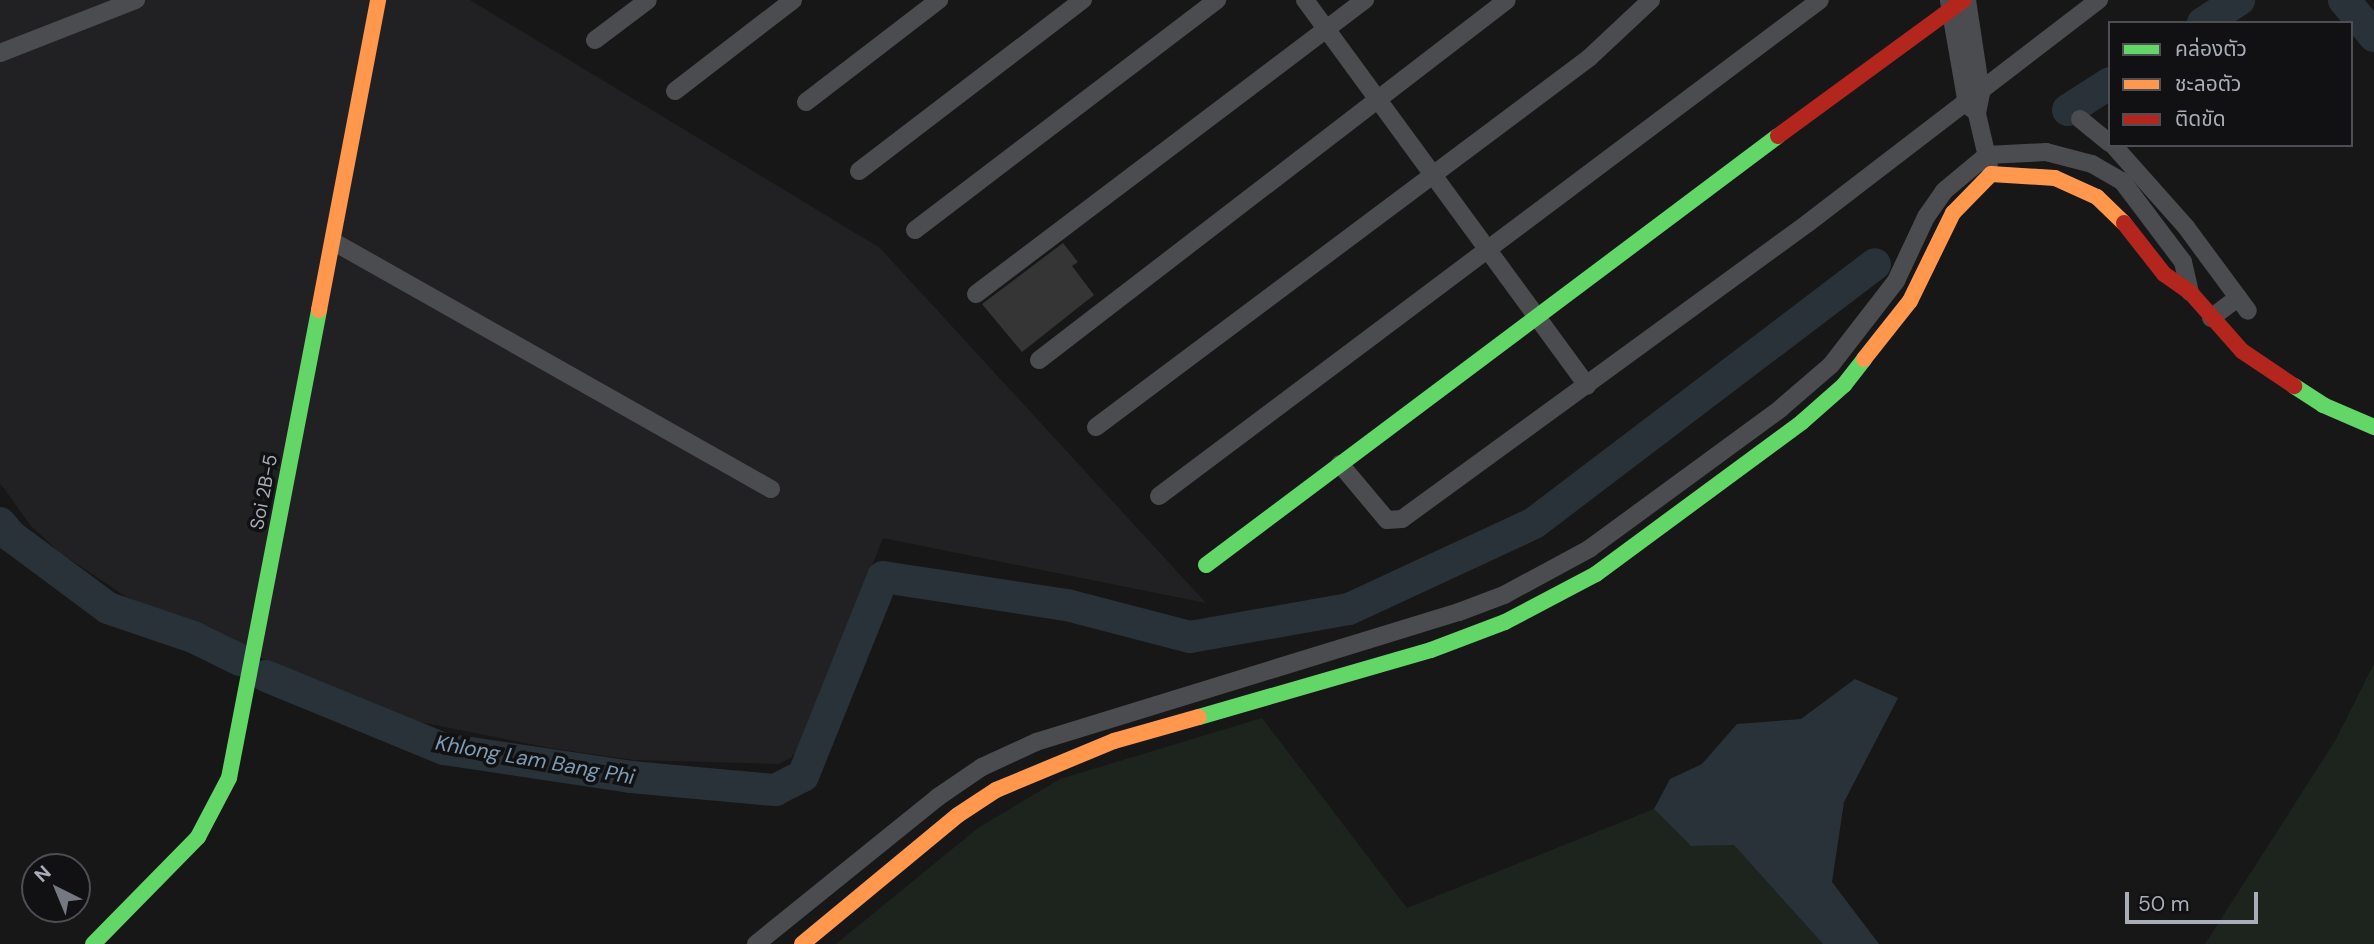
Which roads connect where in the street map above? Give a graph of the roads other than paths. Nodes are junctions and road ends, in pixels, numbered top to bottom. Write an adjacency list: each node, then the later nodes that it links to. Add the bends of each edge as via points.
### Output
1 (136, 0): 17 (street)
2 (378, 0): 31 (street, Soi 2B-5)
3 (648, 0): 16 (street)
4 (793, 0): 18 (street)
5 (939, 0): 21 (street)
6 (1083, 0): 27 (street)
7 (1217, 0): 30 (street)
8 (1305, 0): 15 (street)
9 (1365, 0): 15 (street)
10 (1507, 0): 20 (street)
11 (1651, 0): 29 (street, via 1589,58)
12 (1820, 0): 32 (street)
13 (2099, 0): 19 (street)
14 (1958, 2): 19 (street); 22 (street); 35 (street)
15 (1326, 29): 20 (street); 34 (street)
16 (595, 40)
17 (0, 53)
18 (675, 91)
19 (1981, 93): 22 (street)
20 (1379, 100): 29 (street); 37 (street)
21 (806, 102)
22 (1972, 109): 26 (street); 38 (street)
23 (2080, 119): 24 (street)
24 (2108, 142)
25 (2114, 147): 36 (street, via 2186,227 2243,304)
26 (1987, 155): 28 (street); 33 (street, via 2046,152 2092,164 2122,181 2183,262); 46 (street, via 1944,191 1926,217 1896,281 1831,365 1780,410 1589,549 1504,595 1459,612 1036,742 982,767 938,797)
27 (859, 171)
28 (1991, 174): 33 (street, via 2031,173 2078,186 2117,215 2164,274); 47 (street, via 1953,213 1910,301 1844,385 1802,422 1596,574 1505,622 1431,650 1114,741 996,790 958,815)
29 (1435, 175): 32 (street); 39 (street)
30 (915, 230)
31 (334, 242): 42 (street); 45 (street, Soi 2B-5, via 229,778 198,837)
32 (1490, 248): 35 (street); 43 (street)
33 (2190, 292): 36 (street)
34 (976, 294)
35 (1536, 315): 38 (street); 41 (street)
36 (2211, 318): 40 (street, via 2242,351 2286,382)
37 (1039, 360)
38 (1587, 386): 41 (street, via 1402,519 1387,520)
39 (1096, 427)
40 (2374, 427)
41 (1340, 464): 44 (street)
42 (771, 489)
43 (1159, 496)
44 (1206, 565)
45 (93, 944)
46 (756, 944)
47 (802, 944)

